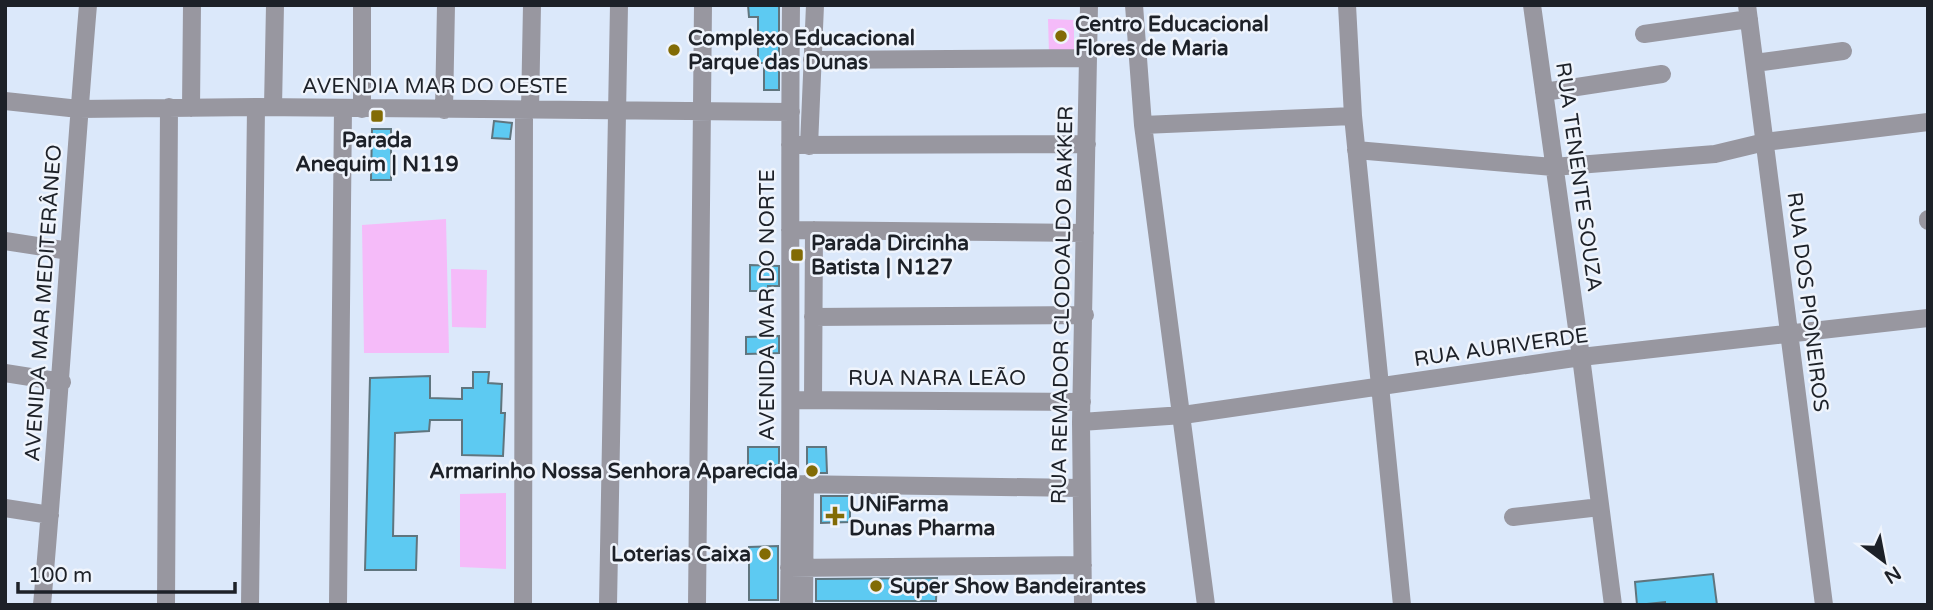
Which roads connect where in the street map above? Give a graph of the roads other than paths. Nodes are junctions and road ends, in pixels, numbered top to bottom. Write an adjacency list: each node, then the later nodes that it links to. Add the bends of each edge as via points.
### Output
1 (88, 5): 30 (street, AVENIDA MAR MEDITERÂNEO)
2 (192, 5): 26 (street)
3 (275, 5): 25 (street)
4 (362, 5): 28 (street)
5 (446, 5): 31 (street)
6 (531, 5): 32 (street)
7 (619, 5): 29 (street)
8 (703, 5): 33 (street)
9 (791, 5): 34 (street, AVENIDA MAR DO NORTE)
10 (815, 5): 19 (street)
11 (1089, 5): 18 (street, RUA REMADOR CLODOALDO BAKKER)
12 (1134, 5): 37 (street)
13 (1347, 5): 35 (street)
14 (1532, 5): 22 (street, RUA TENENTE SOUZA)
15 (1748, 12): 16 (street); 20 (street, RUA DOS PIONEIROS)
16 (1644, 34)
17 (1843, 51): 20 (street)
18 (1087, 58): 19 (street); 39 (street, RUA REMADOR CLODOALDO BAKKER)
19 (812, 60): 41 (street)
20 (1755, 63): 38 (street, RUA DOS PIONEIROS)
21 (1662, 74): 22 (street)
22 (1544, 92): 43 (street, RUA TENENTE SOUZA)
23 (5, 101): 30 (street, AVENDIA MAR DO OESTE)
24 (169, 107): 26 (street, AVENDIA MAR DO OESTE); 30 (street, AVENDIA MAR DO OESTE); 71 (street)
25 (265, 107): 26 (street, AVENDIA MAR DO OESTE); 27 (street, AVENDIA MAR DO OESTE); 72 (street)
26 (191, 108)
27 (343, 108): 28 (street, AVENDIA MAR DO OESTE); 73 (street)
28 (362, 109): 31 (street, AVENDIA MAR DO OESTE)
29 (616, 109): 32 (street, AVENDIA MAR DO OESTE); 33 (street, AVENDIA MAR DO OESTE); 75 (street)
30 (79, 110): 48 (street, AVENIDA MAR MEDITERÂNEO)
31 (444, 110): 32 (street, AVENDIA MAR DO OESTE)
32 (527, 110): 74 (street)
33 (702, 111): 34 (street, AVENDIA MAR DO OESTE); 76 (street)
34 (791, 112): 40 (street, AVENIDA MAR DO NORTE)
35 (1353, 116): 37 (street); 42 (street)
36 (1928, 122): 38 (street)
37 (1143, 125): 60 (street)
38 (1765, 142): 43 (street, via 1715,154); 52 (street, RUA DOS PIONEIROS)
39 (1087, 144): 41 (street); 46 (street, RUA REMADOR CLODOALDO BAKKER)
40 (790, 145): 41 (street); 44 (street, AVENIDA MAR DO NORTE)
41 (809, 146)
42 (1356, 150): 43 (street); 56 (street)
43 (1553, 167): 53 (street, RUA TENENTE SOUZA)
44 (790, 230): 45 (street); 57 (street, AVENIDA MAR DO NORTE)
45 (814, 230): 46 (street); 50 (street)
46 (1085, 233): 49 (street, RUA REMADOR CLODOALDO BAKKER)
47 (5, 241): 48 (street)
48 (69, 251): 55 (street, AVENIDA MAR MEDITERÂNEO)
49 (1085, 315): 50 (street); 59 (street, RUA REMADOR CLODOALDO BAKKER)
50 (813, 317): 58 (street)
51 (1928, 318): 52 (street, RUA AURIVERDE)
52 (1789, 334): 53 (street, RUA AURIVERDE); 83 (street, RUA DOS PIONEIROS)
53 (1581, 357): 56 (street, RUA AURIVERDE); 65 (street, RUA TENENTE SOUZA)
54 (5, 373): 55 (street)
55 (62, 382): 66 (street, AVENIDA MAR MEDITERÂNEO)
56 (1379, 388): 60 (street, RUA AURIVERDE); 81 (street)
57 (792, 400): 58 (street, RUA NARA LEÃO); 62 (street, AVENIDA MAR DO NORTE)
58 (813, 400): 59 (street, RUA NARA LEÃO)
59 (1082, 402): 61 (street, RUA REMADOR CLODOALDO BAKKER)
60 (1183, 415): 61 (street, RUA AURIVERDE); 80 (street)
61 (1082, 422): 63 (street, RUA REMADOR CLODOALDO BAKKER)
62 (797, 484): 63 (street); 69 (street, AVENIDA MAR DO NORTE)
63 (1082, 488): 68 (street, RUA REMADOR CLODOALDO BAKKER)
64 (5, 508): 66 (street)
65 (1600, 508): 67 (street); 82 (street, RUA TENENTE SOUZA)
66 (51, 515): 70 (street, AVENIDA MAR MEDITERÂNEO)
67 (1513, 517)
68 (1083, 565): 69 (street); 79 (street, RUA REMADOR CLODOALDO BAKKER)
69 (797, 568): 77 (street, AVENIDA MAR DO NORTE); 78 (street)
70 (43, 605)
71 (166, 605)
72 (250, 605)
73 (338, 605)
74 (523, 605)
75 (608, 605)
76 (697, 605)
77 (789, 605)
78 (804, 605)
79 (1083, 605)
80 (1206, 605)
81 (1402, 605)
82 (1613, 605)
83 (1824, 605)

